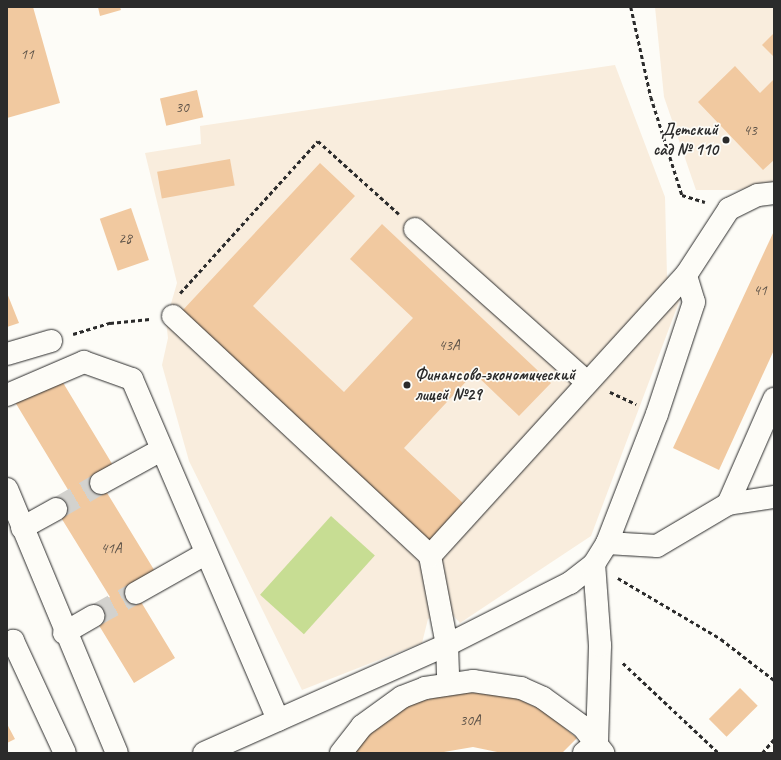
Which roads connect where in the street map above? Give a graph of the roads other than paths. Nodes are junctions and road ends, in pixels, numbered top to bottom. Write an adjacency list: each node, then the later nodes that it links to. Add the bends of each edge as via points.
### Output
1 (774, 193): 3 (lane, via 758,195 729,209)
2 (415, 229): 7 (lane)
3 (686, 275): 7 (lane); 17 (lane, via 694,302 657,414)
4 (173, 316): 19 (lane)
5 (51, 341): 6 (lane)
6 (7, 354)
7 (587, 382): 19 (lane)
8 (7, 395): 10 (lane, via 84,362 132,379)
9 (774, 399): 14 (lane)
10 (161, 450): 11 (lane); 18 (lane)
11 (101, 484)
12 (7, 490): 16 (lane)
13 (774, 497): 14 (lane)
14 (728, 504): 17 (lane, via 657,546)
15 (56, 509): 16 (lane)
16 (22, 528): 23 (lane)
17 (607, 543): 20 (lane)
18 (205, 554): 21 (lane); 27 (lane)
19 (430, 556): 25 (lane)
20 (594, 564): 25 (lane, via 570,583); 28 (lane, via 600,645)
21 (136, 593)
22 (94, 616): 23 (lane)
23 (64, 633): 30 (lane)
24 (7, 644): 29 (lane, via 13,641)
25 (447, 645): 26 (lane); 27 (lane)
26 (448, 683): 28 (lane, via 491,682 521,688 564,711); 32 (lane, via 425,688 381,710 362,726)
27 (278, 720): 31 (lane)
28 (595, 749)
29 (65, 753)
30 (117, 753)
31 (204, 753)
32 (341, 753)

